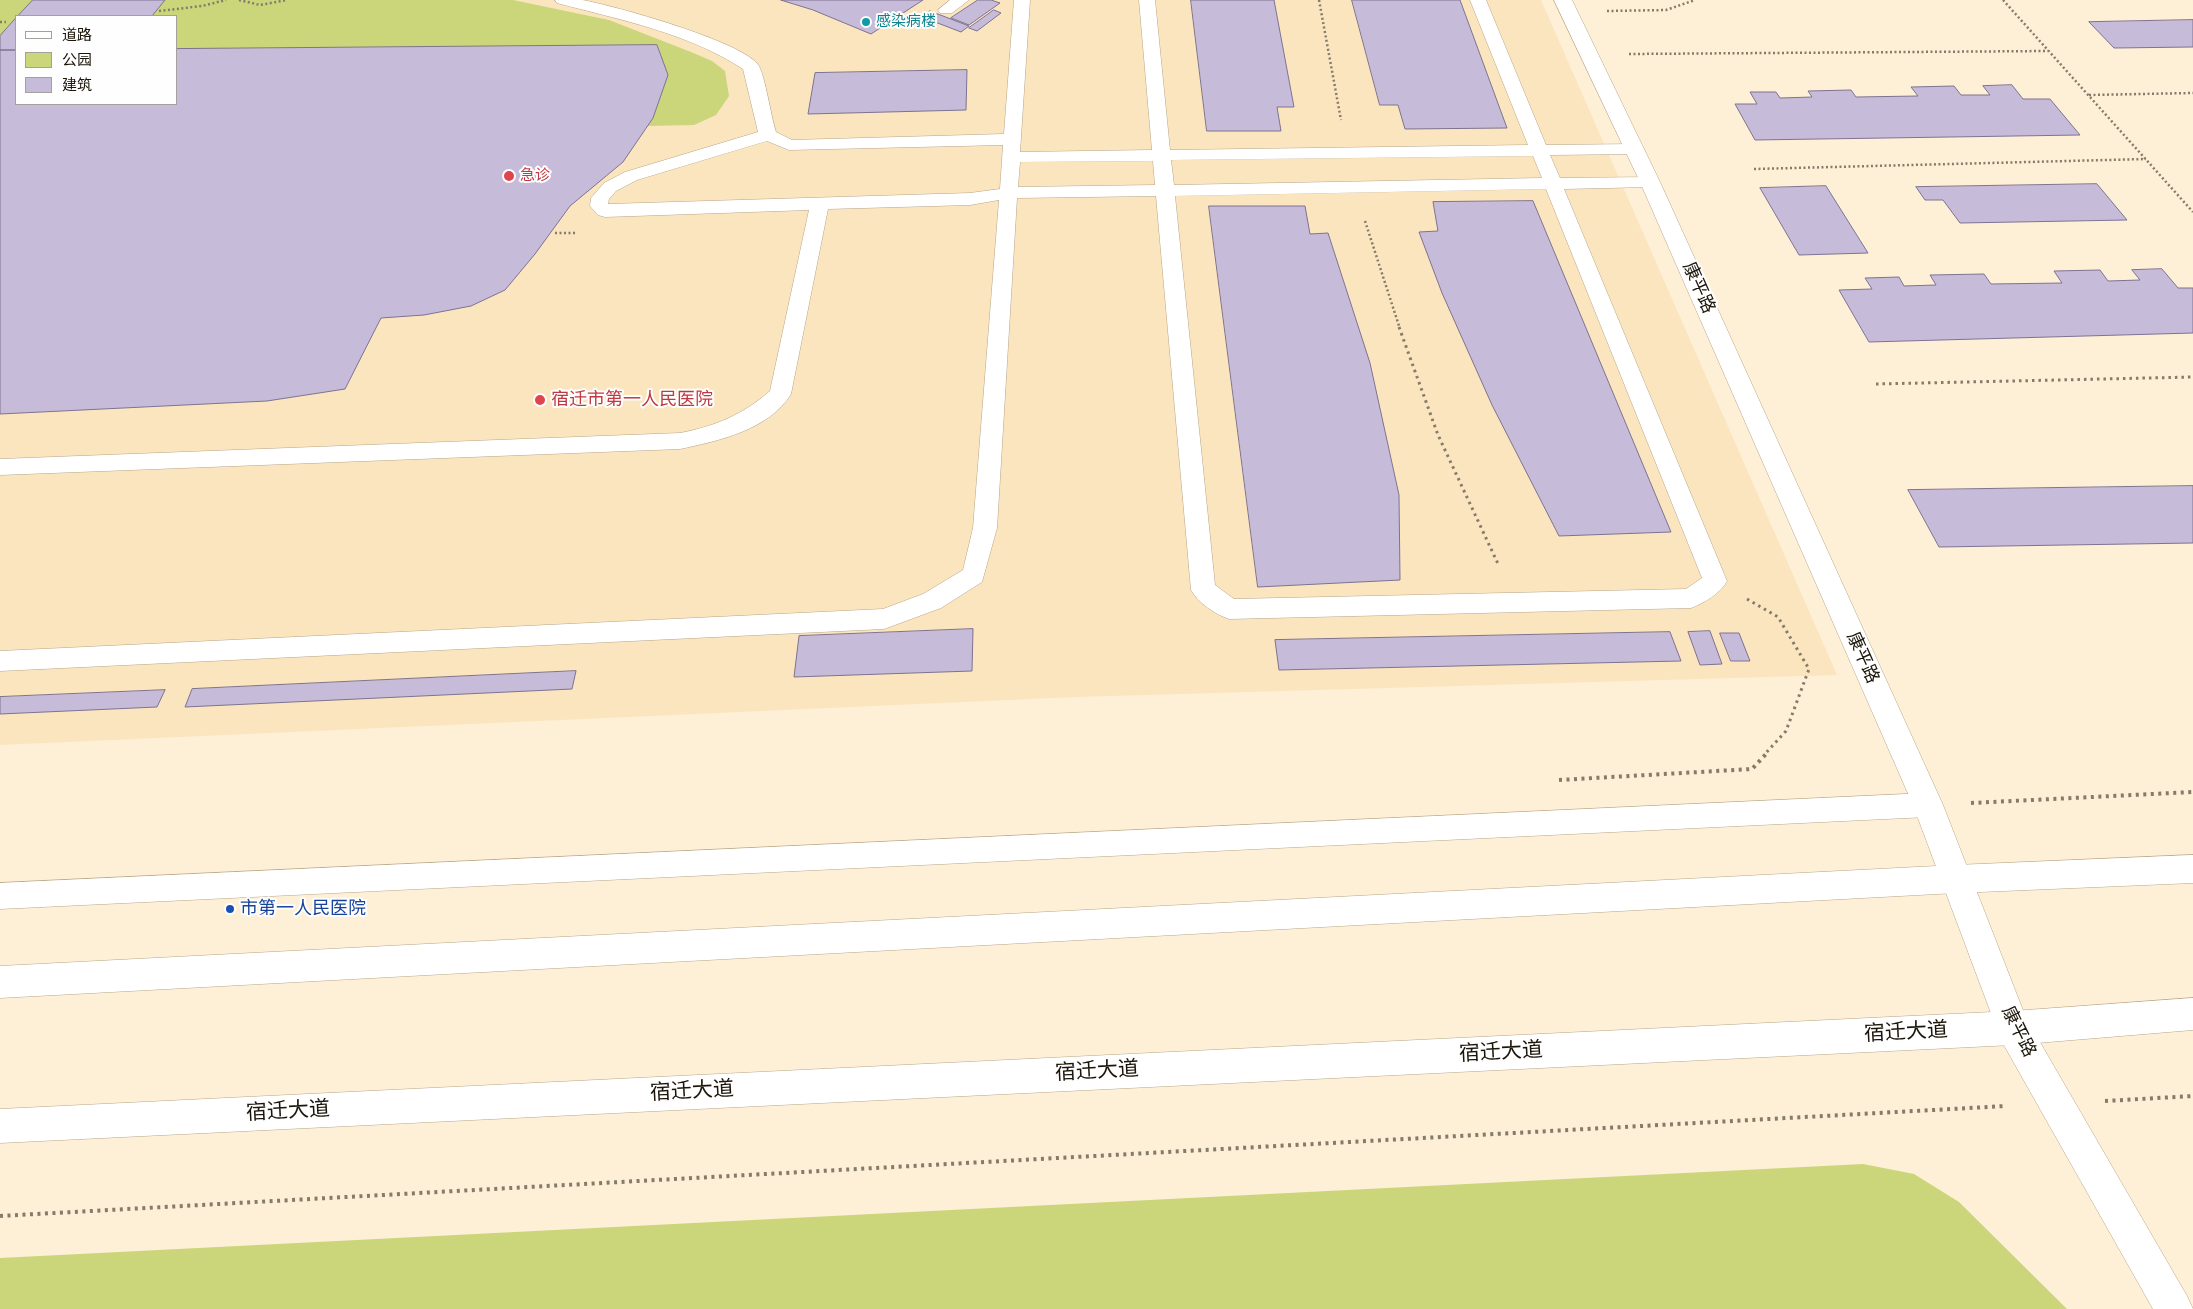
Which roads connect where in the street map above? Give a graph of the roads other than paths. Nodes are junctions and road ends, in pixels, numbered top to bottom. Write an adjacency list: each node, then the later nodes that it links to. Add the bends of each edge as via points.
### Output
1 (563, 0): 8 (lane, via 636,20 734,54 751,67)
2 (961, 0): 7 (lane)
3 (1022, 0): 9 (lane)
4 (1147, 0): 12 (lane)
5 (1478, 0): 11 (lane)
6 (1565, 6): 10 (main road, 康平路)
7 (946, 10)
8 (768, 136): 9 (lane, via 788,145); 18 (lane, via 631,176 610,187 600,198 599,206 605,211)
9 (1013, 139): 13 (lane)
10 (1635, 150): 11 (lane); 14 (main road, 康平路)
11 (1540, 151): 12 (lane); 15 (lane)
12 (1161, 155): 13 (lane); 16 (lane)
13 (1011, 157): 17 (lane)
14 (1650, 182): 15 (lane); 21 (main road, 康平路)
15 (1553, 184): 16 (lane); 16 (lane, via 1716,581 1691,598 1229,609 1203,590)
16 (1165, 190): 17 (lane)
17 (1009, 193): 18 (lane, via 970,199); 20 (lane, via 985,528 974,575 932,601 884,619)
18 (820, 204): 19 (lane, via 780,394 758,415 722,433 680,441)
19 (0, 467)
20 (0, 661)
21 (1928, 805): 23 (main road, 康平路); 24 (lane)
22 (2193, 869): 23 (main road)
23 (1956, 879): 25 (main road); 27 (main road, 康平路)
24 (0, 896)
25 (0, 982)
26 (2193, 1014): 27 (main road, 宿迁大道)
27 (2013, 1028): 28 (main road, 宿迁大道); 29 (main road, 康平路)
28 (0, 1126)
29 (2174, 1309)

